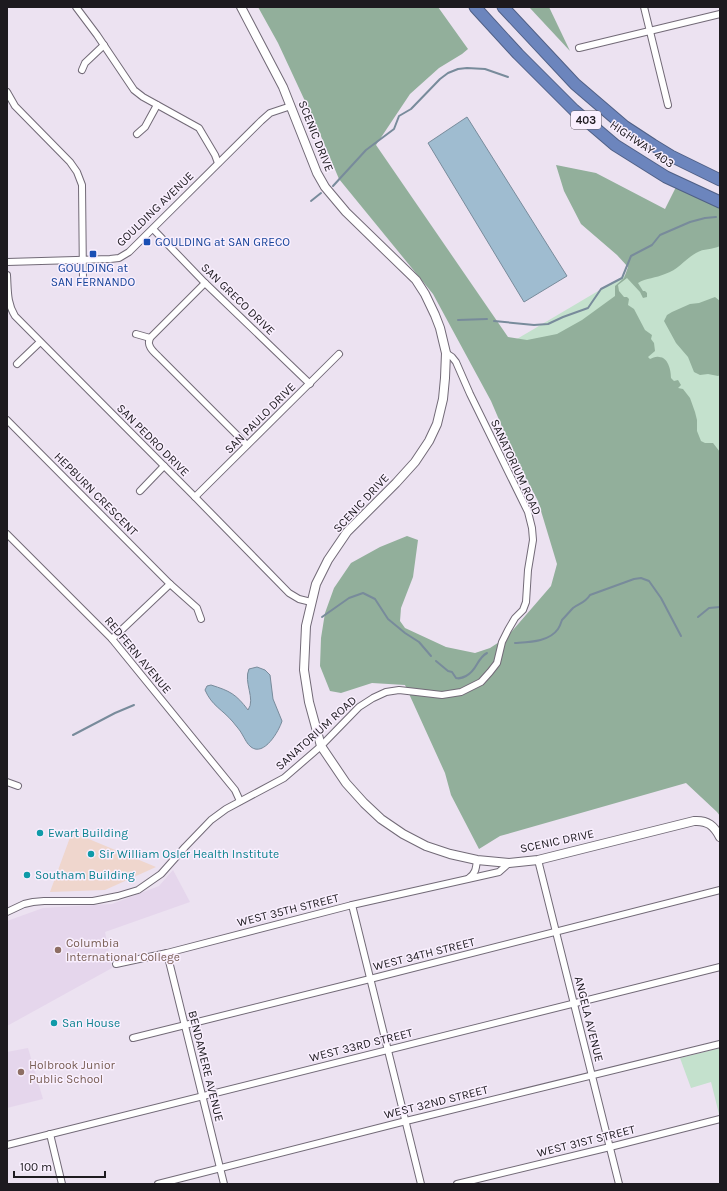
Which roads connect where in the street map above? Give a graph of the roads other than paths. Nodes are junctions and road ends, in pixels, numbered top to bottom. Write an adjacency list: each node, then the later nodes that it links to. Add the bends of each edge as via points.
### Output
1 (76, 7): 8 (street)
2 (241, 7): 14 (street, SCENIC DRIVE)
3 (475, 7): 18 (highway, HIGHWAY 403 / 403, via 574,110 615,145 666,177)
4 (502, 7): 17 (highway, HIGHWAY 403 / 403, via 574,84 612,116 665,152)
5 (644, 7): 7 (street)
6 (720, 14): 7 (street)
7 (650, 30): 9 (street); 12 (street)
8 (104, 45): 10 (street, via 85,63); 13 (street, via 134,90)
9 (579, 48)
10 (82, 70)
11 (7, 92): 20 (street, via 15,106 77,172 82,185)
12 (668, 104)
13 (157, 105): 15 (street, via 145,127); 16 (street, via 199,128)
14 (291, 106): 16 (street, GOULDING AVENUE, via 270,113); 28 (street, SCENIC DRIVE, via 325,187 346,212 416,280 436,315)
15 (137, 134)
16 (218, 163): 19 (street, GOULDING AVENUE)
17 (720, 180)
18 (720, 202)
19 (153, 229): 20 (street, GOULDING AVENUE, via 129,252 118,258); 24 (street, SAN GRECO DRIVE)
20 (83, 259): 21 (street, GOULDING AVENUE); 23 (street)
21 (7, 262)
22 (7, 275): 27 (street, SAN PEDRO DRIVE, via 10,308)
23 (83, 280)
24 (205, 283): 26 (street); 31 (street, SAN GRECO DRIVE)
25 (136, 334): 26 (street)
26 (150, 338): 33 (street, via 152,350)
27 (40, 342): 30 (street); 34 (street, SAN PEDRO DRIVE)
28 (446, 353): 39 (street, SCENIC DRIVE, via 443,399 437,424 429,442 415,462 347,532 328,560 316,584); 42 (street, SANATORIUM ROAD, via 456,362 528,512 533,540 526,602 502,642 497,663 481,682 461,692 442,695 399,690 386,692 359,707)
29 (339, 354): 31 (street, SAN PAULO DRIVE)
30 (16, 364)
31 (310, 384): 33 (street, SAN PAULO DRIVE)
32 (7, 420): 38 (street, HEPBURN CRESCENT)
33 (247, 445): 36 (street, SAN PAULO DRIVE)
34 (164, 466): 35 (street); 36 (street, SAN PEDRO DRIVE)
35 (140, 491)
36 (195, 497): 39 (street, SAN PEDRO DRIVE, via 289,593)
37 (7, 534): 41 (street, REDFERN AVENUE)
38 (170, 584): 40 (street, HEPBURN CRESCENT, via 197,608); 41 (street)
39 (311, 602): 42 (street, SCENIC DRIVE, via 306,626 304,670 310,708)
40 (202, 619)
41 (112, 639): 45 (street, REDFERN AVENUE, via 234,790)
42 (321, 746): 45 (street, SANATORIUM ROAD, via 284,778); 47 (street, SCENIC DRIVE, via 346,783 381,819 426,846)
43 (7, 784): 44 (street)
44 (18, 786)
45 (240, 801): 53 (street, SANATORIUM ROAD, via 211,820 161,874 138,890 93,901 33,902)
46 (720, 837): 48 (street, SCENIC DRIVE, via 715,828 701,820)
47 (477, 860): 49 (street, SCENIC DRIVE); 50 (street, via 476,871)
48 (538, 860): 49 (street, SCENIC DRIVE); 54 (street, ANGELA AVENUE)
49 (509, 862): 50 (street, WEST 35TH STREET, via 499,872)
50 (466, 880): 52 (street, WEST 35TH STREET)
51 (720, 890): 54 (street, WEST 34TH STREET)
52 (352, 905): 55 (street, WEST 35TH STREET); 58 (street)
53 (7, 912)
54 (556, 931): 58 (street, WEST 34TH STREET); 59 (street, ANGELA AVENUE)
55 (167, 953): 56 (street, WEST 35TH STREET); 60 (street, BENDAMERE AVENUE)
56 (116, 964)
57 (720, 967): 59 (street, WEST 33RD STREET)
58 (370, 979): 60 (street, WEST 34TH STREET); 63 (street)
59 (574, 1004): 63 (street, WEST 33RD STREET); 64 (street, ANGELA AVENUE)
60 (185, 1025): 61 (street, WEST 34TH STREET); 65 (street, BENDAMERE AVENUE)
61 (133, 1038)
62 (720, 1044): 64 (street, WEST 32ND STREET)
63 (388, 1050): 65 (street, WEST 33RD STREET); 67 (street)
64 (592, 1075): 67 (street, WEST 32ND STREET); 70 (street, ANGELA AVENUE)
65 (202, 1096): 68 (street, WEST 33RD STREET); 71 (street, BENDAMERE AVENUE)
66 (720, 1119): 70 (street, WEST 31ST STREET)
67 (406, 1121): 71 (street, WEST 32ND STREET); 75 (street)
68 (50, 1134): 69 (street, WEST 33RD STREET); 72 (street)
69 (7, 1145)
70 (610, 1147): 76 (street, WEST 31ST STREET); 77 (street, ANGELA AVENUE)
71 (220, 1169): 73 (street, WEST 32ND STREET); 74 (street, BENDAMERE AVENUE)
72 (62, 1184)
73 (158, 1184)
74 (224, 1184)
75 (422, 1184)
76 (457, 1184)
77 (619, 1184)

